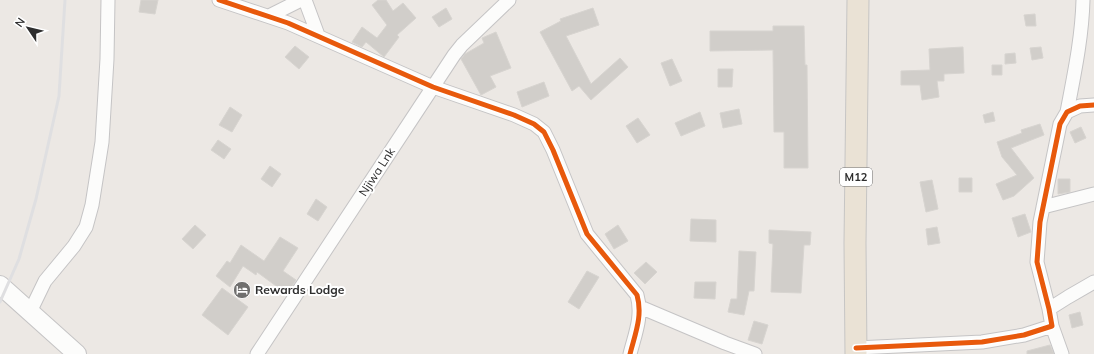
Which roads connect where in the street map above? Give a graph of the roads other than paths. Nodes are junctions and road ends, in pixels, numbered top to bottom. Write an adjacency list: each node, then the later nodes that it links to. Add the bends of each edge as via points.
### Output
1 (108, 0): 19 (street, via 102,142 92,205 86,227 45,281)
2 (219, 0): 8 (street)
3 (301, 0): 8 (street)
4 (305, 0): 9 (street)
5 (509, 0): 10 (street, Njiwa Lnk, via 462,45)
6 (858, 0): 21 (highway, M12, via 854,242)
7 (1082, 0): 12 (street, via 1082,23)
8 (269, 16): 9 (street)
9 (318, 35): 10 (street)
10 (433, 87): 17 (street, via 514,115 534,124 544,132 587,234 632,288); 23 (street, Njiwa Lnk)
11 (1094, 105): 12 (street, via 1080,106)
12 (1067, 112): 14 (street, via 1060,124)
13 (1094, 194): 14 (street)
14 (1043, 208): 18 (street, via 1037,262)
15 (1094, 282): 18 (street)
16 (1, 288): 19 (main road)
17 (640, 307): 24 (street); 25 (street)
18 (1049, 309): 20 (street)
19 (30, 312): 22 (main road)
20 (1052, 326): 21 (street, via 1024,335 982,342); 26 (street)
21 (856, 351)
22 (77, 354)
23 (257, 354)
24 (630, 354)
25 (755, 354)
26 (1062, 354)

